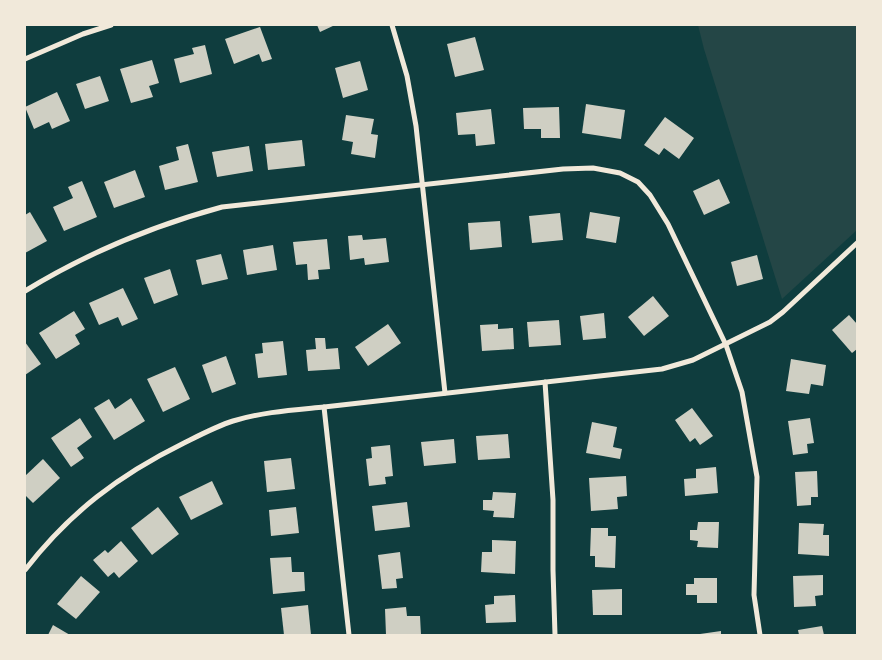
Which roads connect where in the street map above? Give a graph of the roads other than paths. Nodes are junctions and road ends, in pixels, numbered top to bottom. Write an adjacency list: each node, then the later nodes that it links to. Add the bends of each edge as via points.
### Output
1 (111, 25): 3 (street)
2 (392, 25): 4 (street, via 407,76)
3 (25, 59)
4 (423, 184): 6 (street, via 222,207 131,237 58,270); 7 (street, via 593,168 620,173 638,182 668,224); 9 (street)
5 (857, 243): 7 (street, via 783,312)
6 (25, 291)
7 (726, 345): 8 (street, via 662,369); 14 (street, via 742,392 757,477 754,595)
8 (545, 382): 9 (street); 13 (street, via 553,500)
9 (445, 393): 10 (street)
10 (324, 407): 11 (street, via 233,421 149,460 119,479 67,522); 12 (street)
11 (25, 570)
12 (349, 635)
13 (555, 635)
14 (760, 635)

